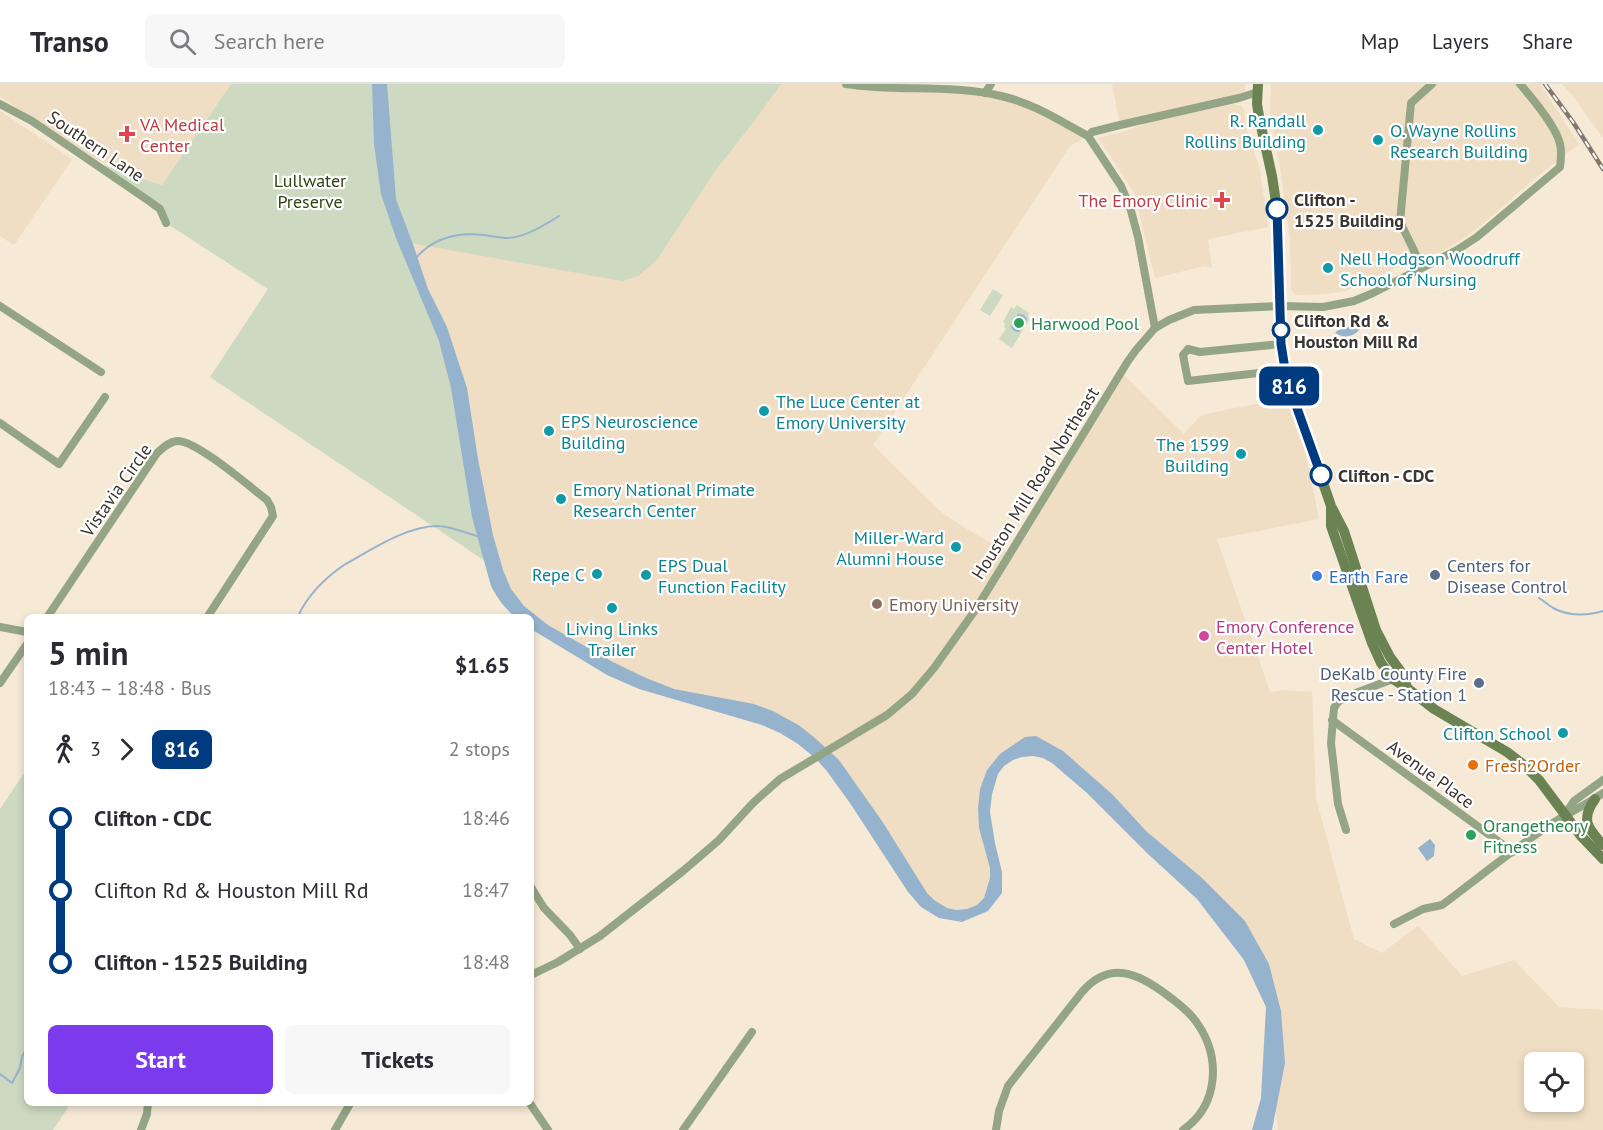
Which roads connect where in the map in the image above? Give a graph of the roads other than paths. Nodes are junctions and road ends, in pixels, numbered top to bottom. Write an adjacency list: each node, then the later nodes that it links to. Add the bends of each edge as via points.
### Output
1 (846, 84): 6 (street)
2 (991, 84): 6 (street)
3 (1432, 84): 10 (street, via 1411,103 1400,222)
4 (1520, 84): 10 (street, Houston Mill Road Northeast, via 1558,139 1560,167 1477,237)
5 (1258, 88): 8 (street, via 1239,98 1120,124); 12 (main road, via 1257,104 1277,209)
6 (985, 93): 8 (street, via 1017,100)
7 (0, 104): 9 (street, Southern Lane, via 32,121 149,201 159,209)
8 (1088, 136): 13 (street, via 1127,197 1134,217)
9 (166, 223)
10 (1422, 267): 12 (street, Houston Mill Road Northeast, via 1354,301 1323,307)
11 (0, 306): 16 (street)
12 (1280, 306): 13 (street, Houston Mill Road Northeast, via 1194,310); 14 (main road)
13 (1155, 328): 38 (street, Houston Mill Road Northeast, via 1128,361 981,600 912,694 852,737 767,789 707,851)
14 (1281, 344): 15 (main road); 15 (street, via 1200,352 1188,349 1183,355 1188,381)
15 (1285, 370): 19 (main road)
16 (101, 372)
17 (105, 397): 18 (street, via 59,464)
18 (0, 423)
19 (1331, 506): 25 (main road, via 1331,526 1365,626 1381,663); 27 (main road, via 1344,531 1376,630)
20 (49, 614): 21 (street, Vistavia Circle, via 158,453 178,441 223,466 267,500 273,516)
21 (209, 614)
22 (0, 627): 23 (street)
23 (24, 631)
24 (24, 648): 26 (street)
25 (1393, 679): 27 (main road); 28 (street, via 1345,697 1334,708)
26 (0, 683)
27 (1407, 687): 31 (main road, via 1434,709 1515,758 1539,780)
28 (1332, 720): 32 (street, via 1338,804); 34 (street, Avenue Place)
29 (1603, 780): 31 (street, via 1574,801)
30 (1599, 796): 31 (street); 33 (main road, via 1587,814 1587,824)
31 (1565, 814): 34 (street); 35 (main road)
32 (1346, 830)
33 (1603, 845)
34 (1513, 852): 37 (street, via 1442,905 1423,909)
35 (1603, 859)
36 (534, 892): 38 (street)
37 (1394, 924)
38 (580, 949): 39 (street, Houston Mill Road Northeast)
39 (534, 973)
40 (752, 1032): 47 (street)
41 (148, 1106): 44 (street)
42 (349, 1106): 45 (street)
43 (532, 1106): 46 (street)
44 (141, 1130)
45 (335, 1130)
46 (548, 1130)
47 (683, 1130)
48 (996, 1130): 49 (street, via 1008,1086 1088,985 1116,973 1149,982 1190,1014 1207,1041 1212,1059 1210,1094 1200,1114)
49 (1184, 1130)

